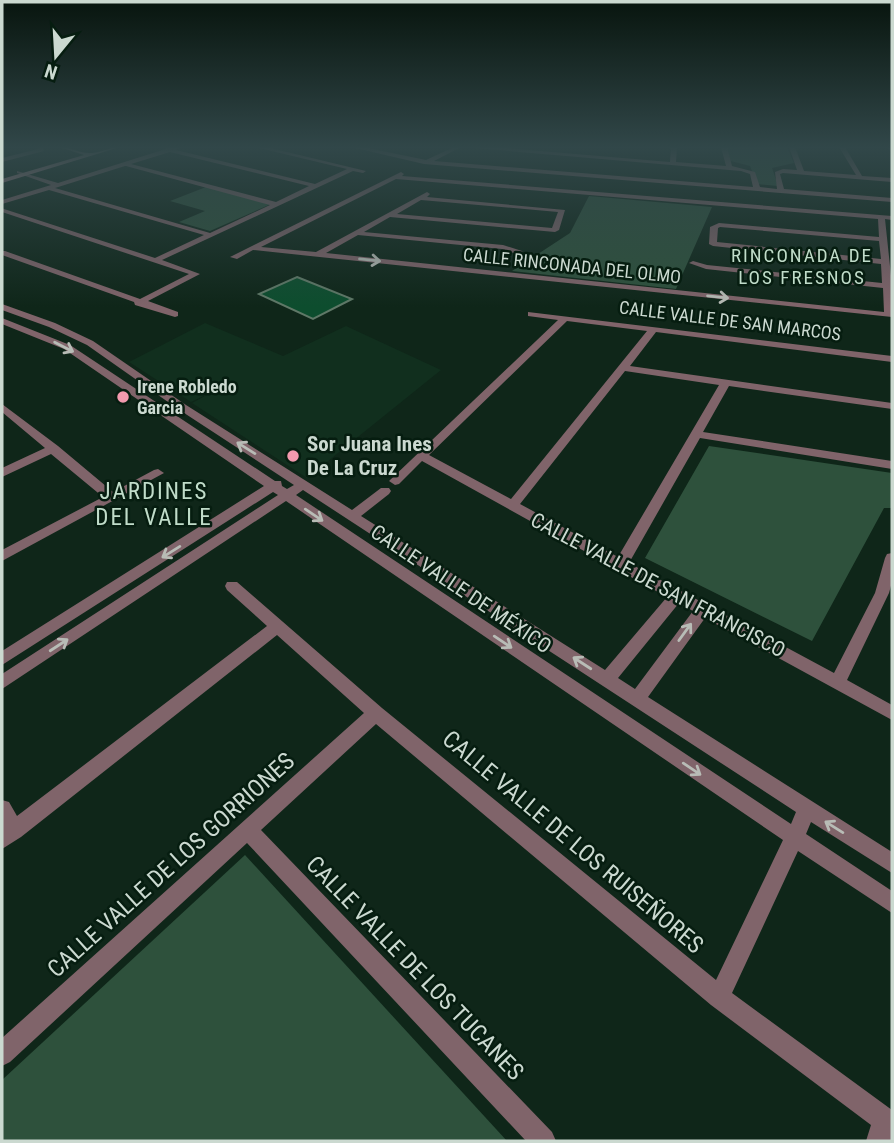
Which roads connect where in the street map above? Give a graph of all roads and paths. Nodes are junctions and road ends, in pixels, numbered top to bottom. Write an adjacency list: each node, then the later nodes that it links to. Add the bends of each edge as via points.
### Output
1 (91, 200): 14 (street)
2 (262, 200): 8 (street)
3 (284, 200): 8 (street)
4 (348, 200): 16 (street)
5 (415, 200): 10 (street)
6 (447, 200): 10 (street, via 562,210 555,230)
7 (673, 200): 11 (street)
8 (276, 204): 14 (street)
9 (2, 210): 22 (street)
10 (389, 215): 13 (street)
11 (881, 218): 12 (street); 15 (street)
12 (892, 218)
13 (356, 233): 18 (street, via 503,247); 19 (street)
14 (210, 235): 22 (street)
15 (882, 239): 23 (street); 23 (street, via 719,225 714,226 713,244)
16 (253, 248): 19 (street, CALLE RINCONADA DEL OLMO); 20 (street)
17 (2, 253): 21 (street)
18 (519, 253)
19 (317, 254): 26 (street, CALLE RINCONADA DEL OLMO, one-way to 26, via 888,316)
20 (234, 257)
21 (20, 260): 25 (street); 27 (street)
22 (157, 260): 27 (street, via 196,274)
23 (884, 262): 26 (street)
24 (692, 263): 26 (street)
25 (2, 267)
26 (889, 286)
27 (138, 303): 29 (street)
28 (2, 307): 45 (street, CALLE VALLE DE MÉXICO, one-way to 28, via 90,343)
29 (175, 314)
30 (531, 314): 31 (street, CALLE VALLE DE SAN MARCOS)
31 (564, 319): 33 (street, CALLE VALLE DE SAN MARCOS); 41 (street)
32 (2, 321): 46 (street, CALLE VALLE DE MÉXICO, one-way to 46, via 67,347)
33 (654, 329): 34 (street, CALLE VALLE DE SAN MARCOS); 35 (street)
34 (892, 359)
35 (624, 368): 36 (street); 49 (street)
36 (725, 384): 38 (street); 39 (street)
37 (2, 407): 40 (street)
38 (892, 407)
39 (695, 435): 42 (street); 53 (street)
40 (54, 448): 43 (street); 48 (street)
41 (423, 457): 49 (street, CALLE VALLE DE SAN FRANCISCO); 50 (street)
42 (892, 465)
43 (2, 473)
44 (158, 473): 48 (street)
45 (297, 480): 46 (street); 47 (street); 50 (street, CALLE VALLE DE MÉXICO)
46 (272, 487): 47 (street, CALLE VALLE DE MÉXICO); 59 (street, one-way to 59)
47 (286, 496): 61 (street, one-way to 47); 67 (street, CALLE VALLE DE MÉXICO, one-way to 67)
48 (111, 497): 51 (street)
49 (512, 506): 53 (street, CALLE VALLE DE SAN FRANCISCO)
50 (354, 515): 60 (street, CALLE VALLE DE MÉXICO, one-way to 50)
51 (2, 556)
52 (892, 558): 56 (street)
53 (621, 565): 55 (street, CALLE VALLE DE SAN FRANCISCO)
54 (232, 586): 58 (street, CALLE VALLE DE LOS RUISEÑORES)
55 (677, 595): 57 (street, CALLE VALLE DE SAN FRANCISCO); 60 (street)
56 (887, 595): 62 (street)
57 (702, 609): 62 (street, CALLE VALLE DE SAN FRANCISCO); 63 (street, one-way to 57)
58 (276, 627): 64 (street, CALLE VALLE DE LOS RUISEÑORES); 71 (street)
59 (2, 659)
60 (607, 680): 63 (street, CALLE VALLE DE MÉXICO)
61 (2, 682)
62 (837, 683): 65 (street, CALLE VALLE DE SAN FRANCISCO)
63 (637, 700): 66 (street, CALLE VALLE DE MÉXICO)
64 (376, 713): 70 (street, CALLE VALLE DE LOS GORRIONES); 75 (street, CALLE VALLE DE LOS RUISEÑORES)
65 (892, 713)
66 (662, 717): 67 (street); 69 (street, CALLE VALLE DE MÉXICO)
67 (646, 738): 72 (street, CALLE VALLE DE MÉXICO, one-way to 72)
68 (2, 809): 71 (street)
69 (807, 810): 72 (street); 73 (street, CALLE VALLE DE MÉXICO, one-way to 69)
70 (248, 831): 76 (street, CALLE VALLE DE LOS GORRIONES); 78 (street, CALLE VALLE DE LOS TUCANES)
71 (8, 834)
72 (794, 837): 74 (street, CALLE VALLE DE MÉXICO); 75 (street)
73 (892, 863)
74 (892, 903)
75 (719, 997): 77 (street, CALLE VALLE DE LOS RUISEÑORES)
76 (2, 1054)
77 (885, 1128)
78 (543, 1141)

